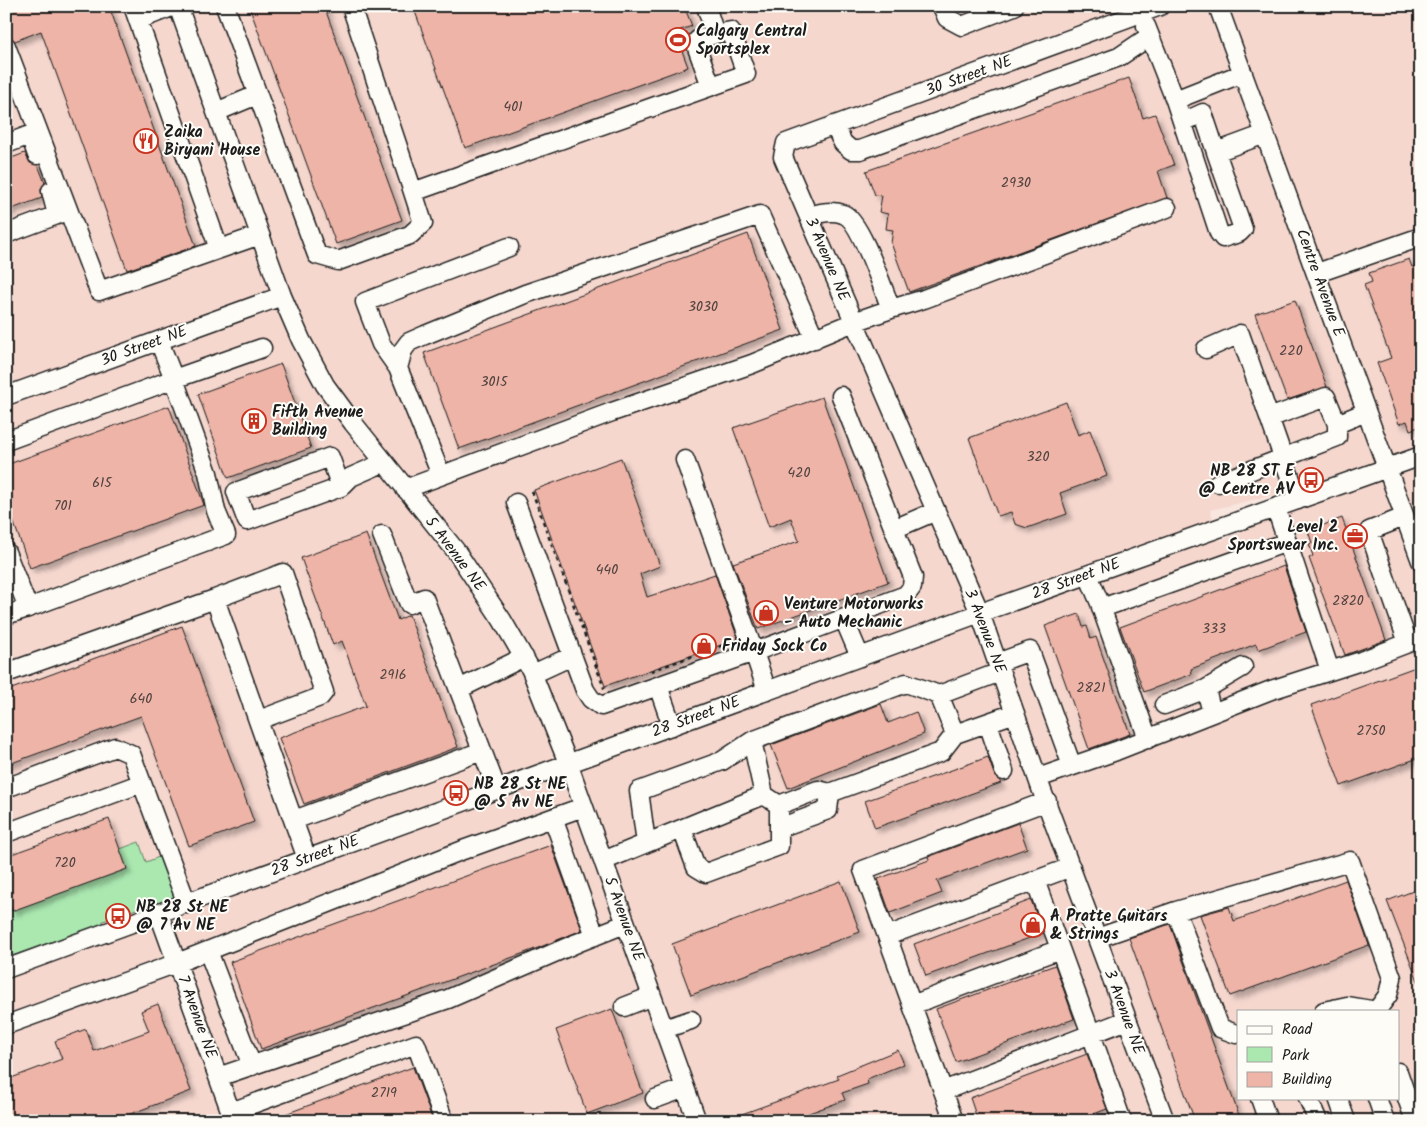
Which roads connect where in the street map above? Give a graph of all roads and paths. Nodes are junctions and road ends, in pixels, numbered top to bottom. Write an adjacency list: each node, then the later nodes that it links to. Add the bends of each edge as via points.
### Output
1 (174, 6): 10 (street)
2 (178, 6): 21 (street, 5 Avenue NE)
3 (225, 6): 19 (street)
4 (706, 6): 12 (street)
5 (942, 6): 6 (street, via 947,18 962,26)
6 (1014, 6)
7 (1160, 6): 11 (street, 30 Street NE)
8 (1218, 6): 16 (street, Centre Avenue E)
9 (354, 7): 28 (street)
10 (135, 13): 35 (street)
11 (1141, 13): 13 (street); 23 (street, 30 Street NE)
12 (715, 34): 18 (street, via 698,40 697,48); 18 (street, via 731,30 746,74)
13 (1150, 36): 20 (street); 23 (street, via 1119,57 860,150 851,150 843,143)
14 (6, 46): 35 (street, via 99,291)
15 (6, 73): 17 (street)
16 (1243, 73): 20 (street); 24 (street, Centre Avenue E)
17 (6, 78)
18 (711, 86): 28 (street)
19 (257, 95): 21 (street); 28 (street, via 317,255 338,261 410,235 423,223)
20 (1175, 100): 22 (street)
21 (216, 112): 32 (street, 5 Avenue NE)
22 (1183, 122): 27 (street, via 1203,113); 27 (street, via 1223,238 1243,229)
23 (834, 125): 26 (street, 30 Street NE, via 786,143)
24 (1265, 134): 27 (street); 36 (street, Centre Avenue E)
25 (6, 144): 31 (street, via 30,135 57,215)
26 (785, 151): 30 (street, 3 Avenue NE, via 783,158)
27 (1216, 152)
28 (413, 192)
29 (1166, 208): 38 (street)
30 (809, 216): 38 (street, via 820,212 844,214 852,221 866,244); 39 (street, 3 Avenue NE)
31 (6, 234)
32 (260, 235): 35 (street); 37 (street, 5 Avenue NE)
33 (1421, 236): 36 (street)
34 (509, 247): 44 (street, via 365,302 381,344)
35 (219, 249)
36 (1317, 273): 48 (street, Centre Avenue E)
37 (282, 296): 41 (street, 30 Street NE); 55 (street, 5 Avenue NE, via 325,385)
38 (891, 309): 39 (street)
39 (854, 322): 40 (street); 65 (street, 3 Avenue NE)
40 (815, 339): 44 (street, via 760,215 525,294 425,334 409,342); 57 (street)
41 (159, 341): 45 (street); 46 (street, 30 Street NE)
42 (262, 348): 45 (street)
43 (1206, 348): 49 (street, via 1240,334)
44 (398, 368): 57 (street)
45 (174, 379): 51 (street); 75 (street, via 208,472 216,511 226,536)
46 (6, 396)
47 (841, 396): 67 (street)
48 (1366, 412): 50 (street); 56 (street, Centre Avenue E)
49 (1269, 418): 50 (street, via 1326,397); 53 (street)
50 (1337, 424): 53 (street, via 1337,437)
51 (6, 440)
52 (1421, 456): 56 (street, 28 Street NE)
53 (1283, 458): 58 (street); 62 (street)
54 (685, 460): 81 (street)
55 (383, 463): 59 (street, via 351,477); 60 (street, 5 Avenue NE)
56 (1386, 468): 62 (street, 28 Street NE); 66 (street, Centre Avenue E)
57 (441, 475): 60 (street)
58 (1218, 483)
59 (341, 487): 59 (street, via 247,521 236,492 330,457)
60 (405, 489): 83 (street, 5 Avenue NE, via 456,551)
61 (532, 490): 91 (path, via 604,688)
62 (1298, 500): 64 (street, 28 Street NE)
63 (516, 503): 82 (street)
64 (1276, 508): 69 (street); 72 (street, 28 Street NE)
65 (936, 512): 67 (street); 76 (street, 3 Avenue NE)
66 (1404, 517): 71 (street, Centre Avenue E); 80 (street, via 1369,531)
67 (894, 529): 78 (street, via 913,577 912,587 906,595)
68 (382, 535): 93 (street, via 409,604 424,598)
69 (1288, 542): 74 (street); 87 (street)
70 (6, 552): 75 (street)
71 (1421, 561)
72 (1088, 575): 74 (street); 76 (street, 28 Street NE)
73 (215, 599): 88 (street); 99 (street); 99 (street, via 283,573 324,692 320,697)
74 (1101, 607): 103 (street)
75 (28, 608): 77 (street)
76 (980, 613): 84 (street, 28 Street NE); 86 (street, 3 Avenue NE)
77 (6, 616)
78 (844, 618): 81 (street); 84 (street)
79 (736, 640): 90 (path, via 706,651)
80 (1414, 640): 87 (street)
81 (754, 652): 90 (street); 94 (street)
82 (572, 656): 89 (street); 90 (street, via 585,690 602,706)
83 (524, 657): 89 (street, 5 Avenue NE); 93 (street)
84 (860, 657): 94 (street, 28 Street NE)
85 (1243, 667): 92 (street)
86 (999, 668): 95 (street); 97 (street, 3 Avenue NE); 107 (street, via 1030,651)
87 (1330, 671): 98 (street)
88 (6, 673)
89 (533, 674): 106 (street, 5 Avenue NE)
90 (654, 679): 101 (street)
91 (613, 685)
92 (1206, 688): 96 (street); 98 (street)
93 (458, 690): 105 (street)
94 (767, 691): 101 (street, 28 Street NE)
95 (939, 695): 102 (street); 104 (street, via 906,683)
96 (1164, 705)
97 (1015, 713): 100 (street); 109 (street, 3 Avenue NE)
98 (1212, 713): 103 (street)
99 (259, 720): 119 (street)
100 (988, 723): 102 (street); 108 (street)
101 (672, 726): 106 (street, 28 Street NE)
102 (955, 734): 113 (street, via 941,752)
103 (1148, 739): 107 (street)
104 (752, 741): 114 (street); 123 (street, via 722,761 639,791)
105 (482, 751): 112 (street); 119 (street)
106 (568, 764): 112 (street, 28 Street NE); 117 (street, 5 Avenue NE)
107 (1072, 766): 109 (street)
108 (1004, 771)
109 (1038, 778): 115 (street, 3 Avenue NE)
110 (142, 783): 111 (street, via 131,754 115,748); 122 (street); 128 (street)
111 (6, 788)
112 (497, 790): 124 (street, 28 Street NE)
113 (830, 793): 116 (street, via 818,790); 120 (street, via 828,810)
114 (764, 795): 116 (street); 121 (street)
115 (1047, 802): 126 (street, 3 Avenue NE); 133 (street, via 863,870)
116 (779, 805): 120 (street)
117 (583, 807): 118 (street); 125 (street, 5 Avenue NE)
118 (553, 818): 132 (street); 136 (street)
119 (294, 820): 124 (street)
120 (779, 828): 121 (street, via 779,846 706,873 696,867)
121 (682, 829): 123 (street)
122 (6, 833)
123 (646, 843): 125 (street)
124 (308, 859): 128 (street, 28 Street NE)
125 (603, 861): 131 (street, 5 Avenue NE)
126 (1071, 867): 127 (street); 134 (street, 3 Avenue NE)
127 (1035, 880): 133 (street); 135 (street)
128 (187, 904): 130 (street, 28 Street NE)
129 (1176, 911): 134 (street); 144 (street, via 1350,861 1392,978 1388,995); 150 (street, via 1220,1028)
130 (159, 914): 137 (street, 7 Avenue NE); 138 (street, 28 Street NE)
131 (625, 924): 132 (street); 139 (street, 5 Avenue NE)
132 (595, 936): 151 (street, via 448,999)
133 (887, 936): 140 (street)
134 (1097, 938): 146 (street, 3 Avenue NE)
135 (1060, 949): 140 (street); 149 (street)
136 (208, 951): 137 (street); 151 (street)
137 (178, 964): 147 (street); 152 (street, 7 Avenue NE)
138 (6, 969)
139 (652, 996): 141 (street); 148 (street, 5 Avenue NE)
140 (912, 1005): 155 (street)
141 (624, 1007)
142 (1348, 1008): 143 (street); 144 (street)
143 (1332, 1010)
144 (1377, 1010)
145 (691, 1020): 148 (street)
146 (1127, 1020): 149 (street); 166 (street, 3 Avenue NE)
147 (6, 1025)
148 (664, 1029): 154 (street, 5 Avenue NE)
149 (1091, 1034): 155 (street); 165 (street)
150 (1237, 1036)
151 (252, 1066): 152 (street)
152 (218, 1077): 161 (street, 7 Avenue NE)
153 (1400, 1078): 171 (street)
154 (685, 1088): 156 (street); 163 (street, 5 Avenue NE)
155 (944, 1091): 164 (street)
156 (655, 1100)
157 (1261, 1100): 167 (street)
158 (1309, 1100): 168 (street)
159 (1339, 1100): 169 (street)
160 (1378, 1100): 170 (street)
161 (232, 1116): 162 (street, via 416,1044)
162 (444, 1121)
163 (697, 1121)
164 (954, 1121)
165 (1122, 1121)
166 (1165, 1121)
167 (1268, 1121)
168 (1318, 1121)
169 (1346, 1121)
170 (1385, 1121)
171 (1415, 1121)

